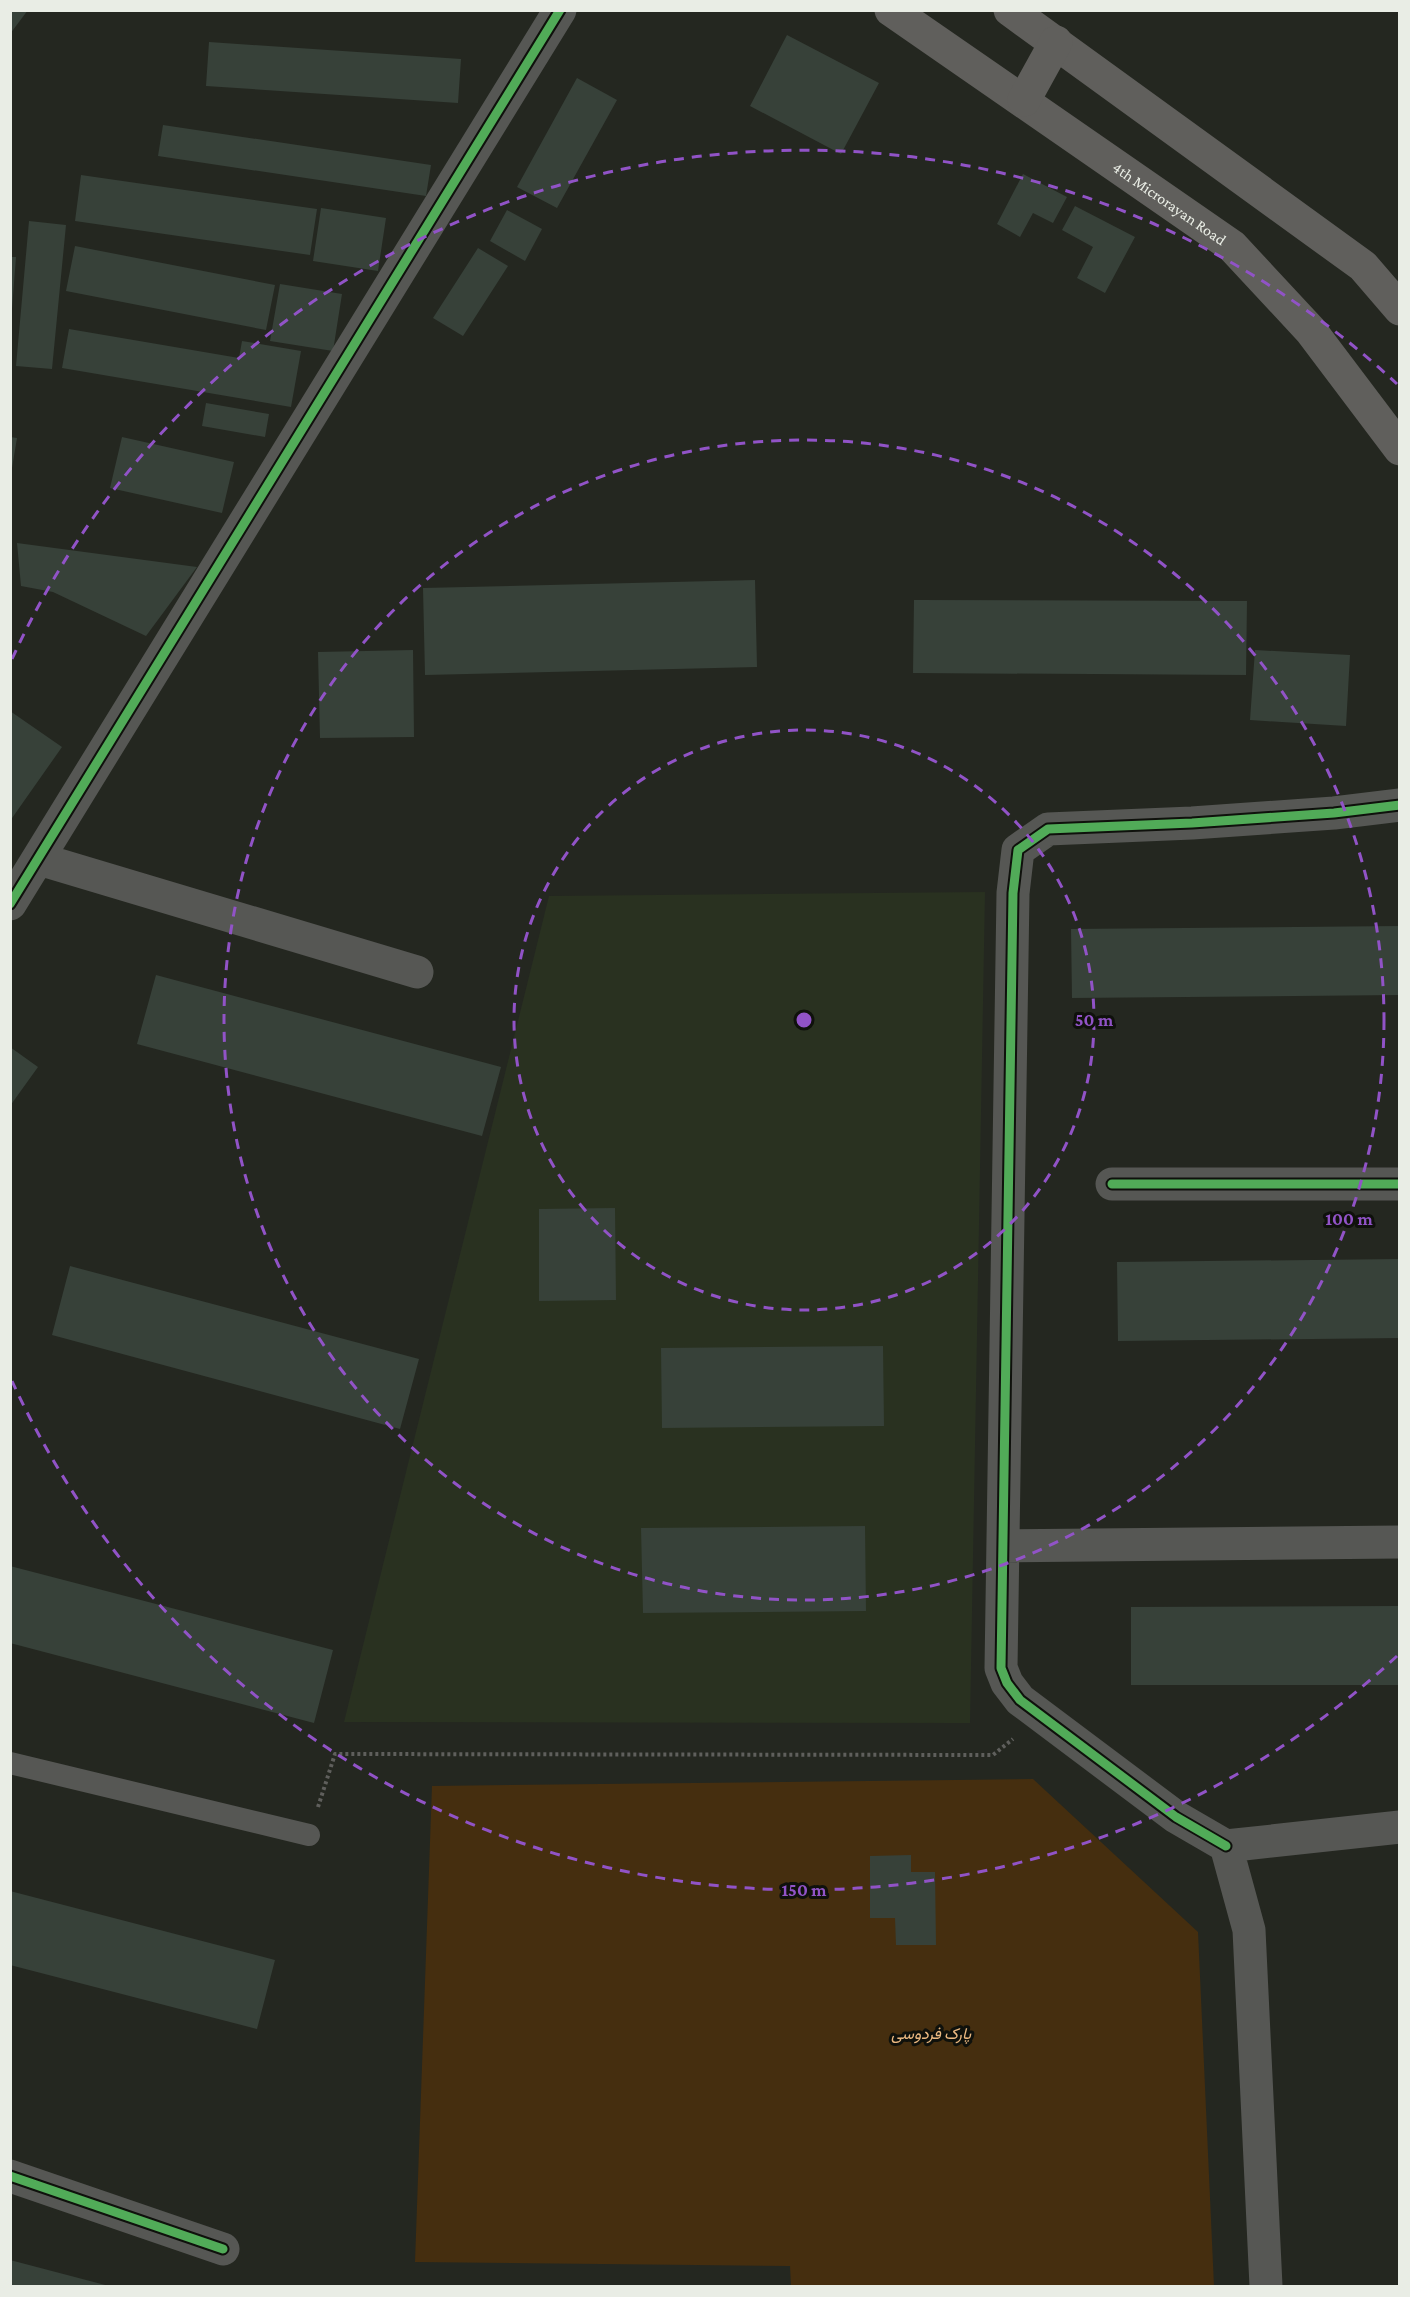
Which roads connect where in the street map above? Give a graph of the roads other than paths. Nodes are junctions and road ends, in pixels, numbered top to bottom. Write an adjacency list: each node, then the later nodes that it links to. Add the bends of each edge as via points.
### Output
1 (560, 10): 9 (street)
2 (891, 10): 5 (main road, 4th Microrayan Road)
3 (1010, 10): 4 (main road)
4 (1056, 42): 5 (main road); 6 (main road, via 1363,266)
5 (1024, 100): 7 (main road, 4th Microrayan Road, via 1232,246 1311,331)
6 (1400, 309)
7 (1400, 449)
8 (1400, 805): 15 (street, via 1298,816 1048,829 1018,850 1013,893)
9 (39, 859): 10 (street); 11 (street)
10 (10, 904)
11 (417, 972)
12 (1112, 1184): 13 (street)
13 (1400, 1184)
14 (1400, 1542): 15 (street)
15 (1003, 1546): 19 (street, via 1001,1668 1007,1683 1020,1700 1176,1816)
16 (10, 1763): 18 (lane)
17 (1400, 1827): 19 (street)
18 (309, 1834)
19 (1226, 1846): 22 (street, via 1249,1930)
20 (10, 2176): 21 (street)
21 (223, 2249)
22 (1266, 2286)

